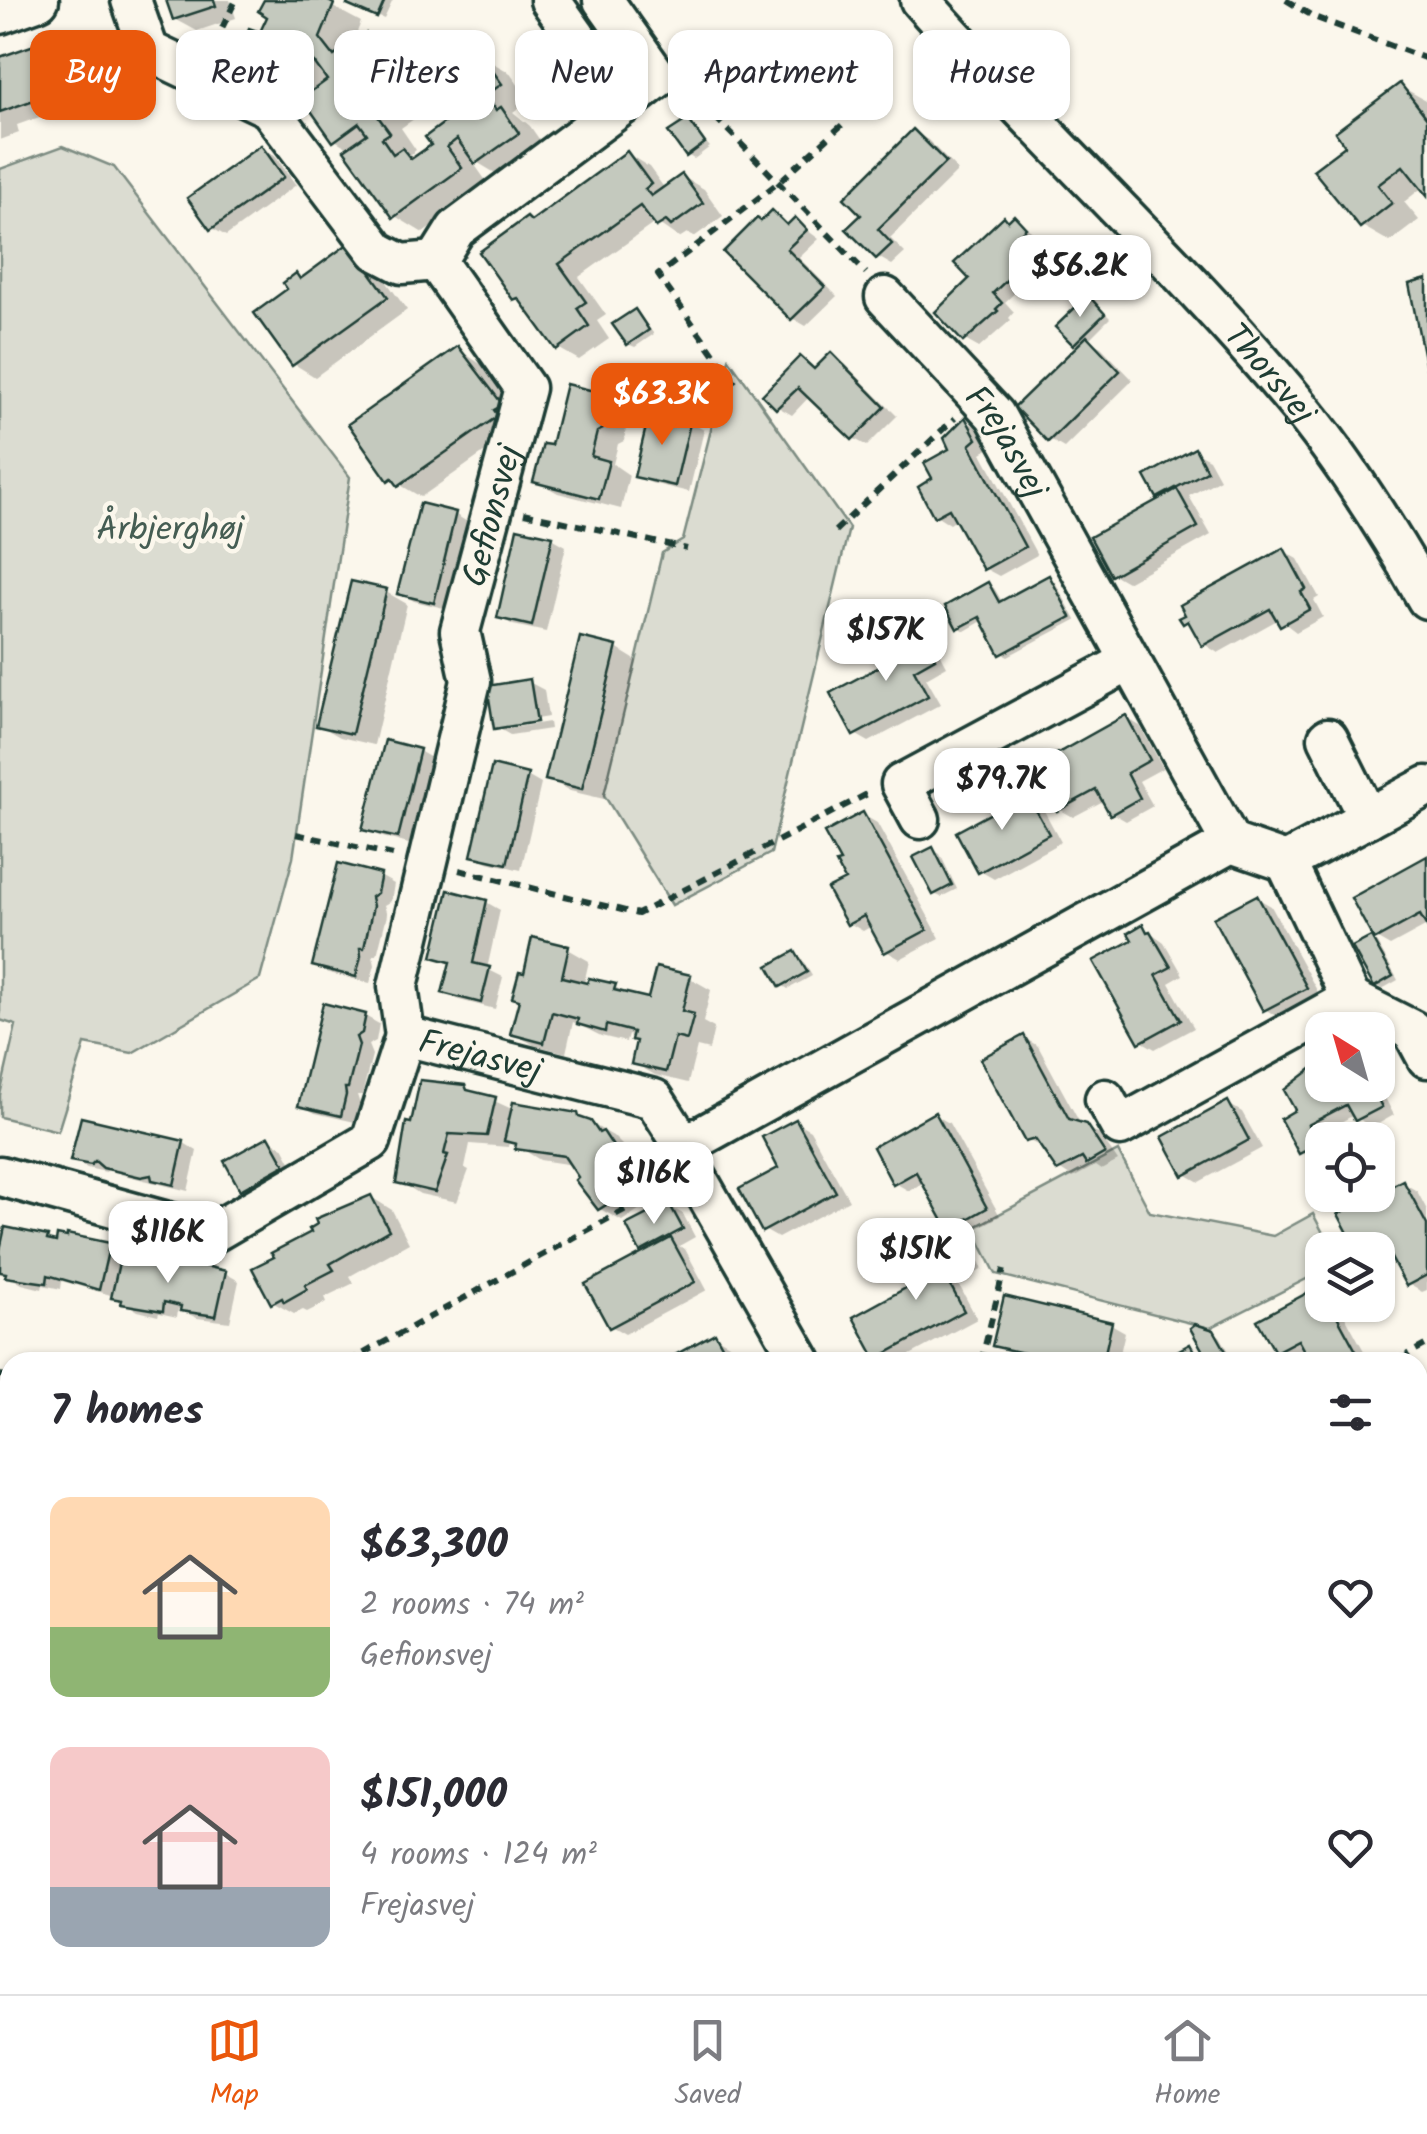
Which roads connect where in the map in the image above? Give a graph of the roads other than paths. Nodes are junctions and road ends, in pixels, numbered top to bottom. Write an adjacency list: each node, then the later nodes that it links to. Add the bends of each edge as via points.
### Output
1 (39, 0): 6 (street)
2 (131, 0): 12 (street, via 148,51 268,108 376,250 402,264)
3 (602, 0): 8 (street)
4 (920, 0): 14 (street, Thorsvej, via 1293,399 1391,536)
5 (566, 6): 7 (street)
6 (0, 14)
7 (580, 30)
8 (624, 30)
9 (648, 64): 10 (street, via 658,78)
10 (648, 86)
11 (602, 120): 12 (street, via 456,229)
12 (436, 261): 23 (street, Gefionsvej, via 525,388 460,631 470,681 398,986)
13 (885, 297): 15 (street, Frejasvej, via 995,415)
14 (1427, 599)
15 (1128, 662): 19 (street, via 901,784); 20 (street, Frejasvej)
16 (1328, 738): 18 (street)
17 (1427, 786): 18 (street)
18 (1368, 818): 21 (street)
19 (920, 820)
20 (1231, 843): 21 (street); 26 (street)
21 (1286, 862): 22 (street)
22 (1351, 999): 24 (street, via 1412,1030); 25 (street, via 1120,1126)
23 (405, 1036): 26 (street, Frejasvej, via 654,1098); 27 (street, Frejasvej, via 371,1141 211,1234)
24 (1427, 1058)
25 (1105, 1099)
26 (688, 1159): 28 (street, Frejasvej)
27 (0, 1176)
28 (796, 1352)

